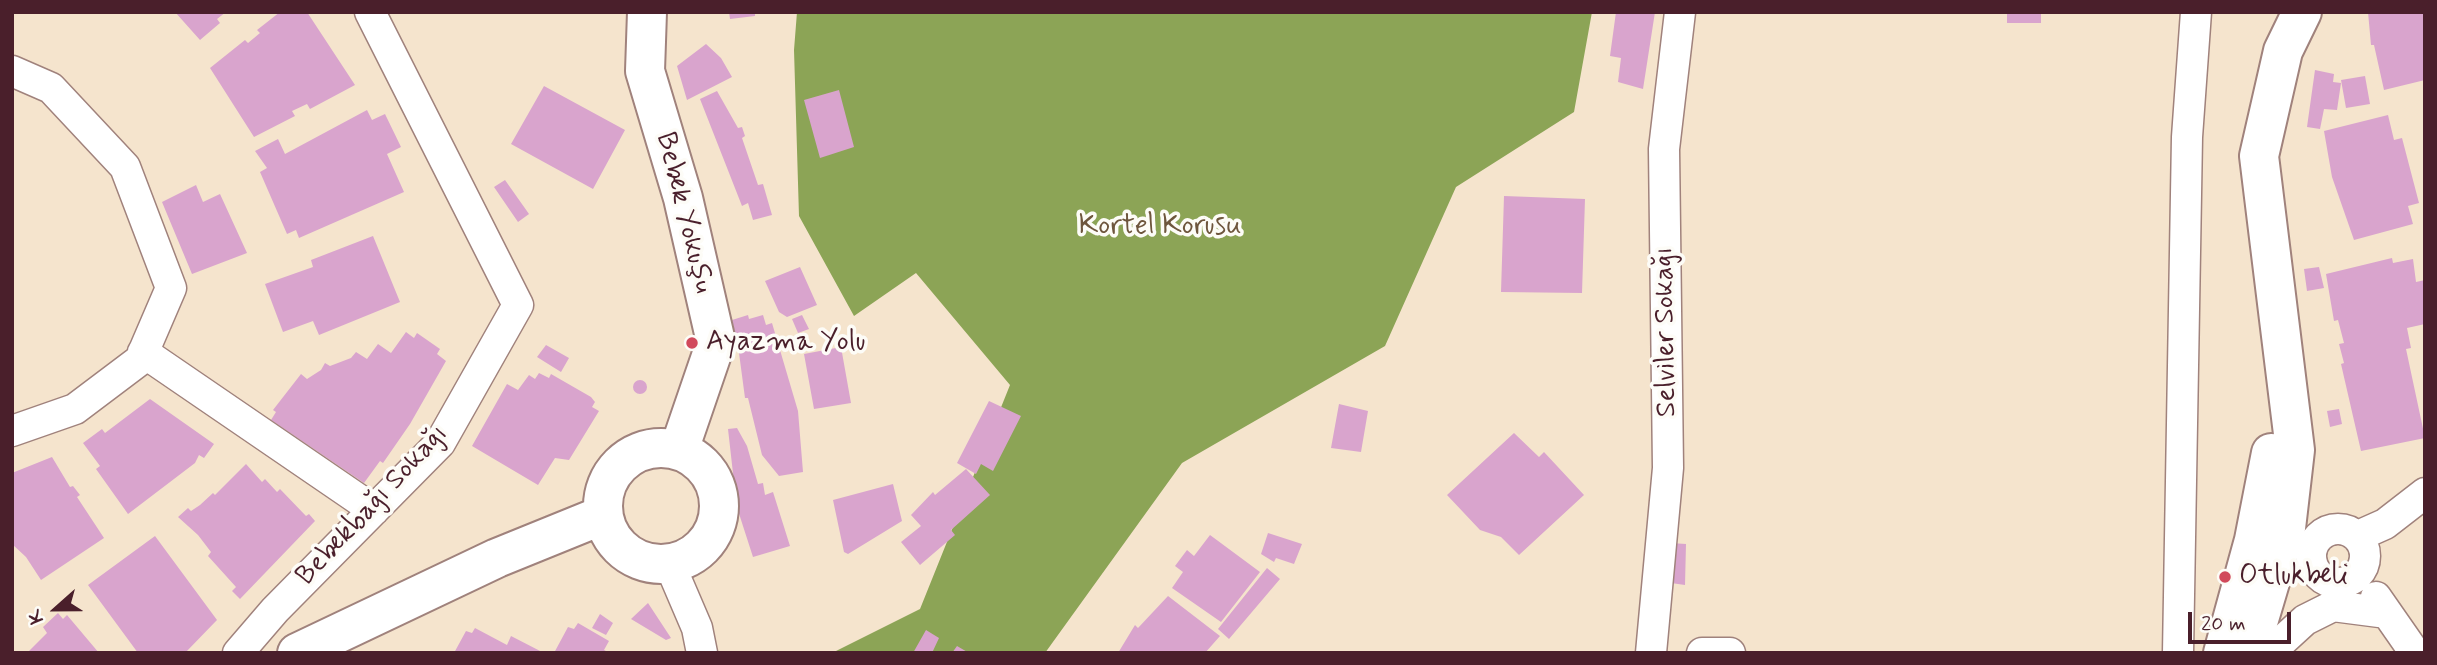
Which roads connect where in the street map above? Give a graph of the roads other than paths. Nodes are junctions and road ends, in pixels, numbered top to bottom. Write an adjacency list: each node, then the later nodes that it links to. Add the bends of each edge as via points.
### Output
1 (369, 12): 11 (street, Bebekbağı Sokağı, via 518,305 440,443)
2 (647, 12): 9 (street, Bebek Yokuşu, via 645,71 683,198 716,342)
3 (1681, 12): 23 (street, Selviler Sokağı, via 1664,149 1668,468)
4 (2196, 12): 26 (street, via 2187,137)
5 (2302, 12): 15 (street, via 2283,51 2259,156 2287,383 2278,409 2269,474)
6 (12, 71): 7 (street, via 51,88 125,167 171,288)
7 (143, 352): 8 (street, via 139,360 75,409); 11 (street)
8 (12, 430)
9 (679, 450): 12 (street, via 658,447 637,452 619,465 607,482); 16 (street, via 709,472 718,491 718,518 712,537 698,552)
10 (2425, 493): 14 (street, via 2385,523)
11 (374, 510): 20 (street, Bebekbağı Sokağı)
12 (603, 516): 16 (street, via 610,535 629,555 648,564); 21 (street, via 497,558)
13 (2329, 529): 14 (street, via 2345,528); 15 (street); 18 (street, via 2315,541 2311,560)
14 (2358, 536): 17 (street, via 2366,551)
15 (2273, 542): 18 (street); 27 (street); 28 (street)
16 (670, 565): 22 (street, via 697,628)
17 (2359, 574): 18 (street, via 2345,582); 19 (street)
18 (2328, 581)
19 (2387, 613): 29 (street, via 2333,606 2305,620); 30 (street)
20 (238, 653)
21 (297, 653)
22 (702, 653)
23 (1651, 653)
24 (1702, 653): 25 (street)
25 (1730, 653)
26 (2178, 653)
27 (2223, 653)
28 (2249, 653)
29 (2269, 653)
30 (2415, 653)

